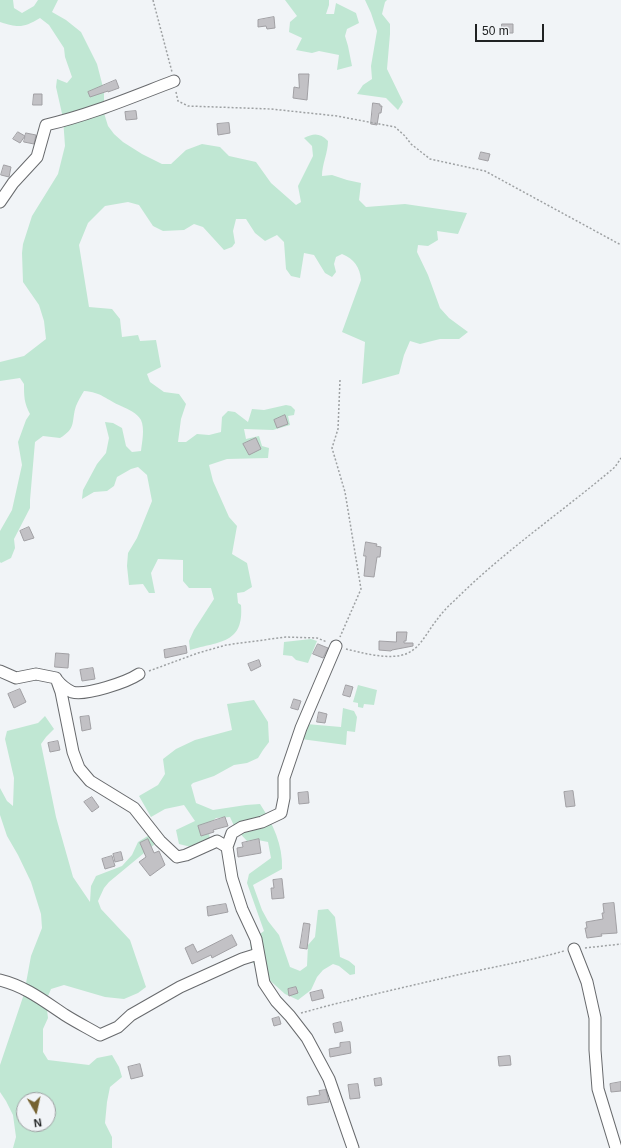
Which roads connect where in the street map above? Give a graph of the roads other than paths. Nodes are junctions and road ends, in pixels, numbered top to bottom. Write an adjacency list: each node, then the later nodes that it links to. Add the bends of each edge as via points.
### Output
1 (174, 81): 2 (street, via 100,109 46,125 37,156)
2 (0, 202)
3 (336, 646): 7 (street, via 301,728 284,778 281,814 232,833)
4 (0, 671): 6 (street, via 16,678 36,674)
5 (139, 674): 6 (street, via 110,687 79,693 62,686)
6 (56, 678): 7 (street, via 64,702 73,752 79,768 90,781 134,808 160,841 177,856 186,855 217,841)
7 (227, 847): 9 (street, via 232,878 242,909 256,939)
8 (574, 949): 12 (street, via 595,1018 598,1089)
9 (258, 954): 10 (street, via 180,987 131,1016 118,1027 100,1035 40,997 11,982); 11 (street, via 264,983 307,1038 329,1079)
10 (0, 980)
11 (353, 1148)
12 (616, 1148)

